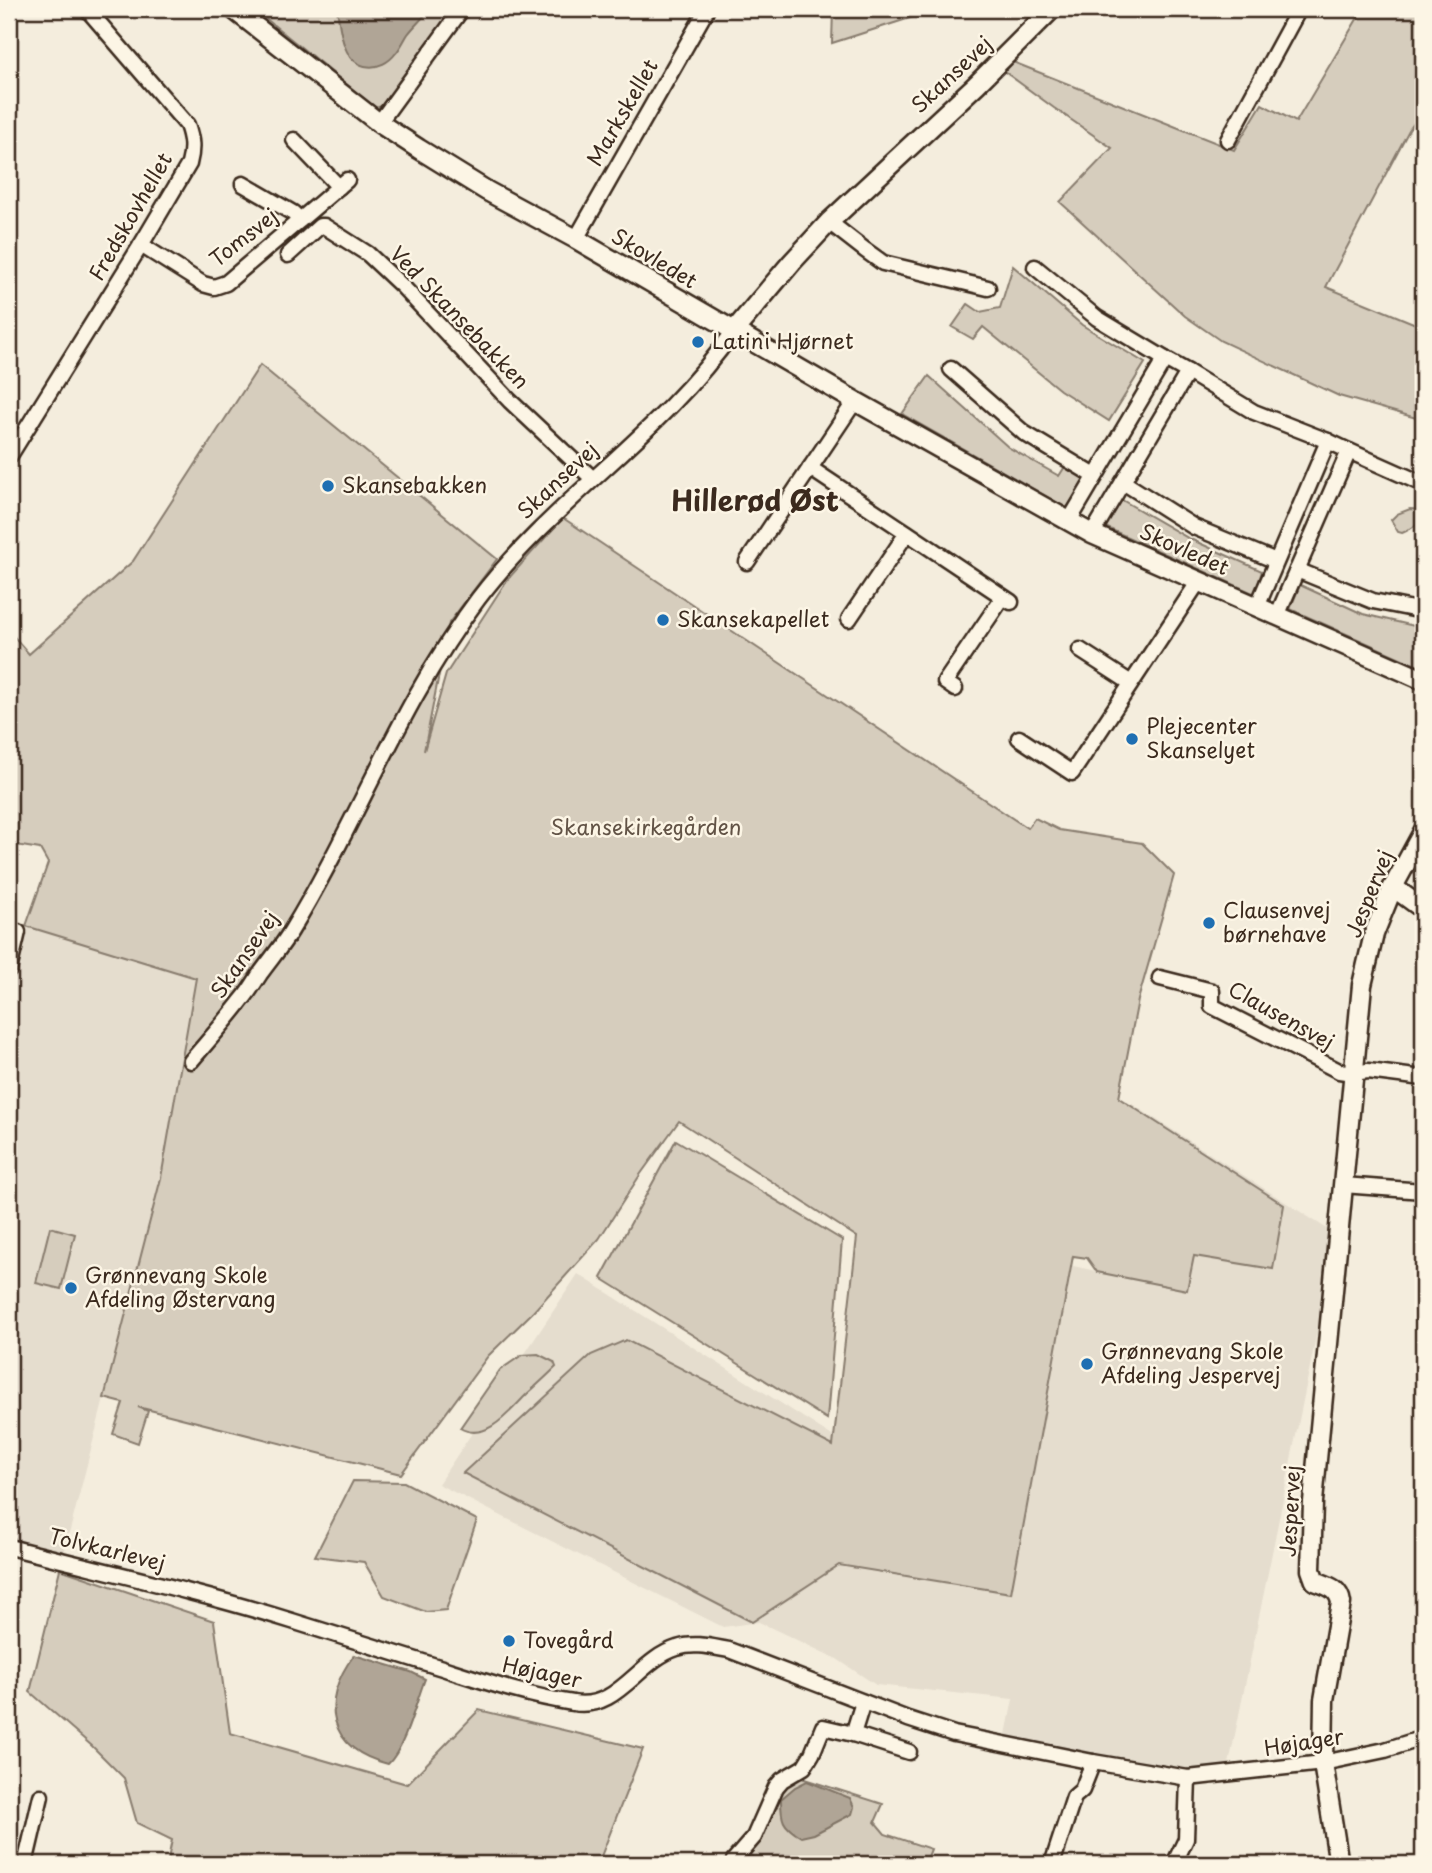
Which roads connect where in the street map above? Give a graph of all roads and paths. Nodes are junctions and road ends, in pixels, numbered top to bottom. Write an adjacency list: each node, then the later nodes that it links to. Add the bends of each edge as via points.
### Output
1 (87, 9): 14 (street, Fredskovhellet, via 187,125 192,138 189,164)
2 (233, 9): 7 (street, Skovledet)
3 (462, 9): 7 (street)
4 (707, 9): 13 (street, Markskellet)
5 (1052, 9): 12 (street, Skansevej)
6 (1299, 9): 8 (street)
7 (379, 123): 13 (street, Skovledet, via 487,191)
8 (1227, 139)
9 (294, 140): 11 (street, Tomsvej, via 343,184)
10 (243, 184): 11 (street, Tomsvej)
11 (300, 220): 14 (street, Tomsvej, via 226,283 214,287)
12 (830, 222): 17 (street, via 883,263); 18 (street, Skansevej)
13 (576, 239): 18 (street, Skovledet)
14 (141, 245): 25 (street, Fredskovhellet)
15 (288, 255): 28 (street, Ved Skansebakken, via 320,226 368,254 510,401)
16 (1035, 267): 19 (street, via 1097,318)
17 (988, 288)
18 (733, 332): 22 (street, Skovledet); 28 (street, Skansevej, via 673,404)
19 (1164, 359): 21 (street); 27 (street)
20 (951, 369): 27 (street, via 1024,433)
21 (1188, 372): 23 (street, via 1254,412); 29 (street)
22 (855, 401): 26 (street); 31 (street, Skovledet)
23 (1328, 441): 24 (street); 34 (street)
24 (1349, 450): 30 (street); 36 (street)
25 (9, 457)
26 (810, 468): 32 (street); 35 (street)
27 (1095, 476): 31 (street)
28 (593, 479): 53 (street, Skansevej, via 511,558 447,643 290,933 244,999)
29 (1123, 482): 33 (street); 34 (street, Skovledet, via 1194,527)
30 (1423, 484)
31 (1069, 521): 33 (street, Skovledet)
32 (907, 533): 41 (street); 45 (street, via 1007,599 945,682)
33 (1092, 534): 37 (street, Skovledet)
34 (1276, 561): 38 (street)
35 (747, 562)
36 (1297, 570): 39 (street, via 1373,601); 40 (street)
37 (1199, 581): 38 (street, Skovledet); 44 (street)
38 (1257, 607): 40 (street, Skovledet)
39 (1423, 611)
40 (1277, 616): 43 (street, Skovledet)
41 (849, 620)
42 (1080, 650): 44 (street)
43 (1423, 680)
44 (1131, 683): 46 (street, via 1072,773)
45 (955, 689)
46 (1019, 738)
47 (1423, 832): 48 (street, Jespervej)
48 (1393, 887): 49 (street); 54 (street, Jespervej, via 1374,934 1362,985)
49 (1423, 909)
50 (18, 932): 51 (street)
51 (9, 970)
52 (1160, 978): 54 (street, Clausensvej, via 1212,991 1212,1006 1339,1071)
53 (191, 1061)
54 (1353, 1073): 55 (street); 56 (street, Jespervej)
55 (1423, 1078)
56 (1343, 1185): 57 (street); 65 (street, Jespervej, via 1313,1502 1311,1570 1315,1581 1340,1595 1341,1603 1324,1700)
57 (1423, 1191)
58 (9, 1547): 59 (street, Tolvkarlevej)
59 (237, 1604): 60 (street, Højager, via 496,1686 575,1704 603,1700 652,1659 678,1647 704,1645 729,1650)
60 (863, 1702): 61 (street); 64 (street, Højager, via 954,1734)
61 (853, 1734): 63 (street); 69 (street, via 823,1727 804,1767 776,1787 754,1837 734,1860)
62 (1423, 1738): 65 (street, Højager)
63 (909, 1752)
64 (1093, 1762): 66 (street, Højager); 70 (street, via 1082,1790 1074,1797)
65 (1323, 1763): 66 (street, Højager); 72 (street, Jespervej)
66 (1188, 1778): 71 (street, via 1186,1839)
67 (41, 1796): 68 (street)
68 (25, 1864)
69 (737, 1864)
70 (1052, 1864)
71 (1174, 1864)
72 (1339, 1864)

